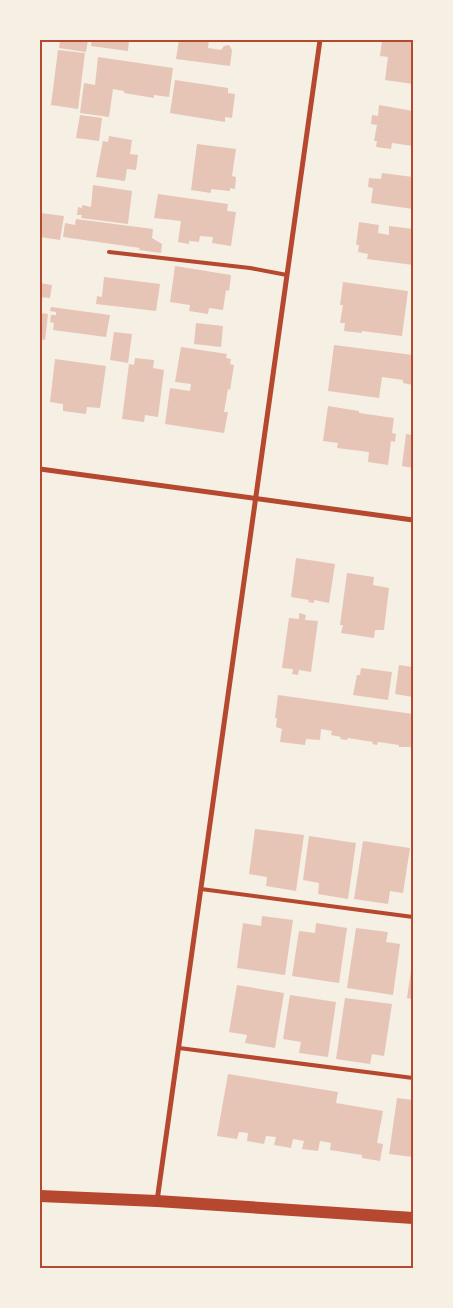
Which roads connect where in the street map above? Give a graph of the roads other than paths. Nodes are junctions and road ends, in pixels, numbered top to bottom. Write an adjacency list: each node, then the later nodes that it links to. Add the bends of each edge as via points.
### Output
1 (320, 40): 3 (street)
2 (109, 252): 3 (lane)
3 (287, 275): 5 (street)
4 (40, 469): 5 (street)
5 (256, 498): 6 (street); 7 (street)
6 (413, 520)
7 (201, 889): 8 (lane); 9 (street)
8 (413, 917)
9 (179, 1048): 10 (lane); 12 (street)
10 (413, 1078)
11 (40, 1196): 12 (main road)
12 (157, 1201): 13 (main road)
13 (413, 1218)

